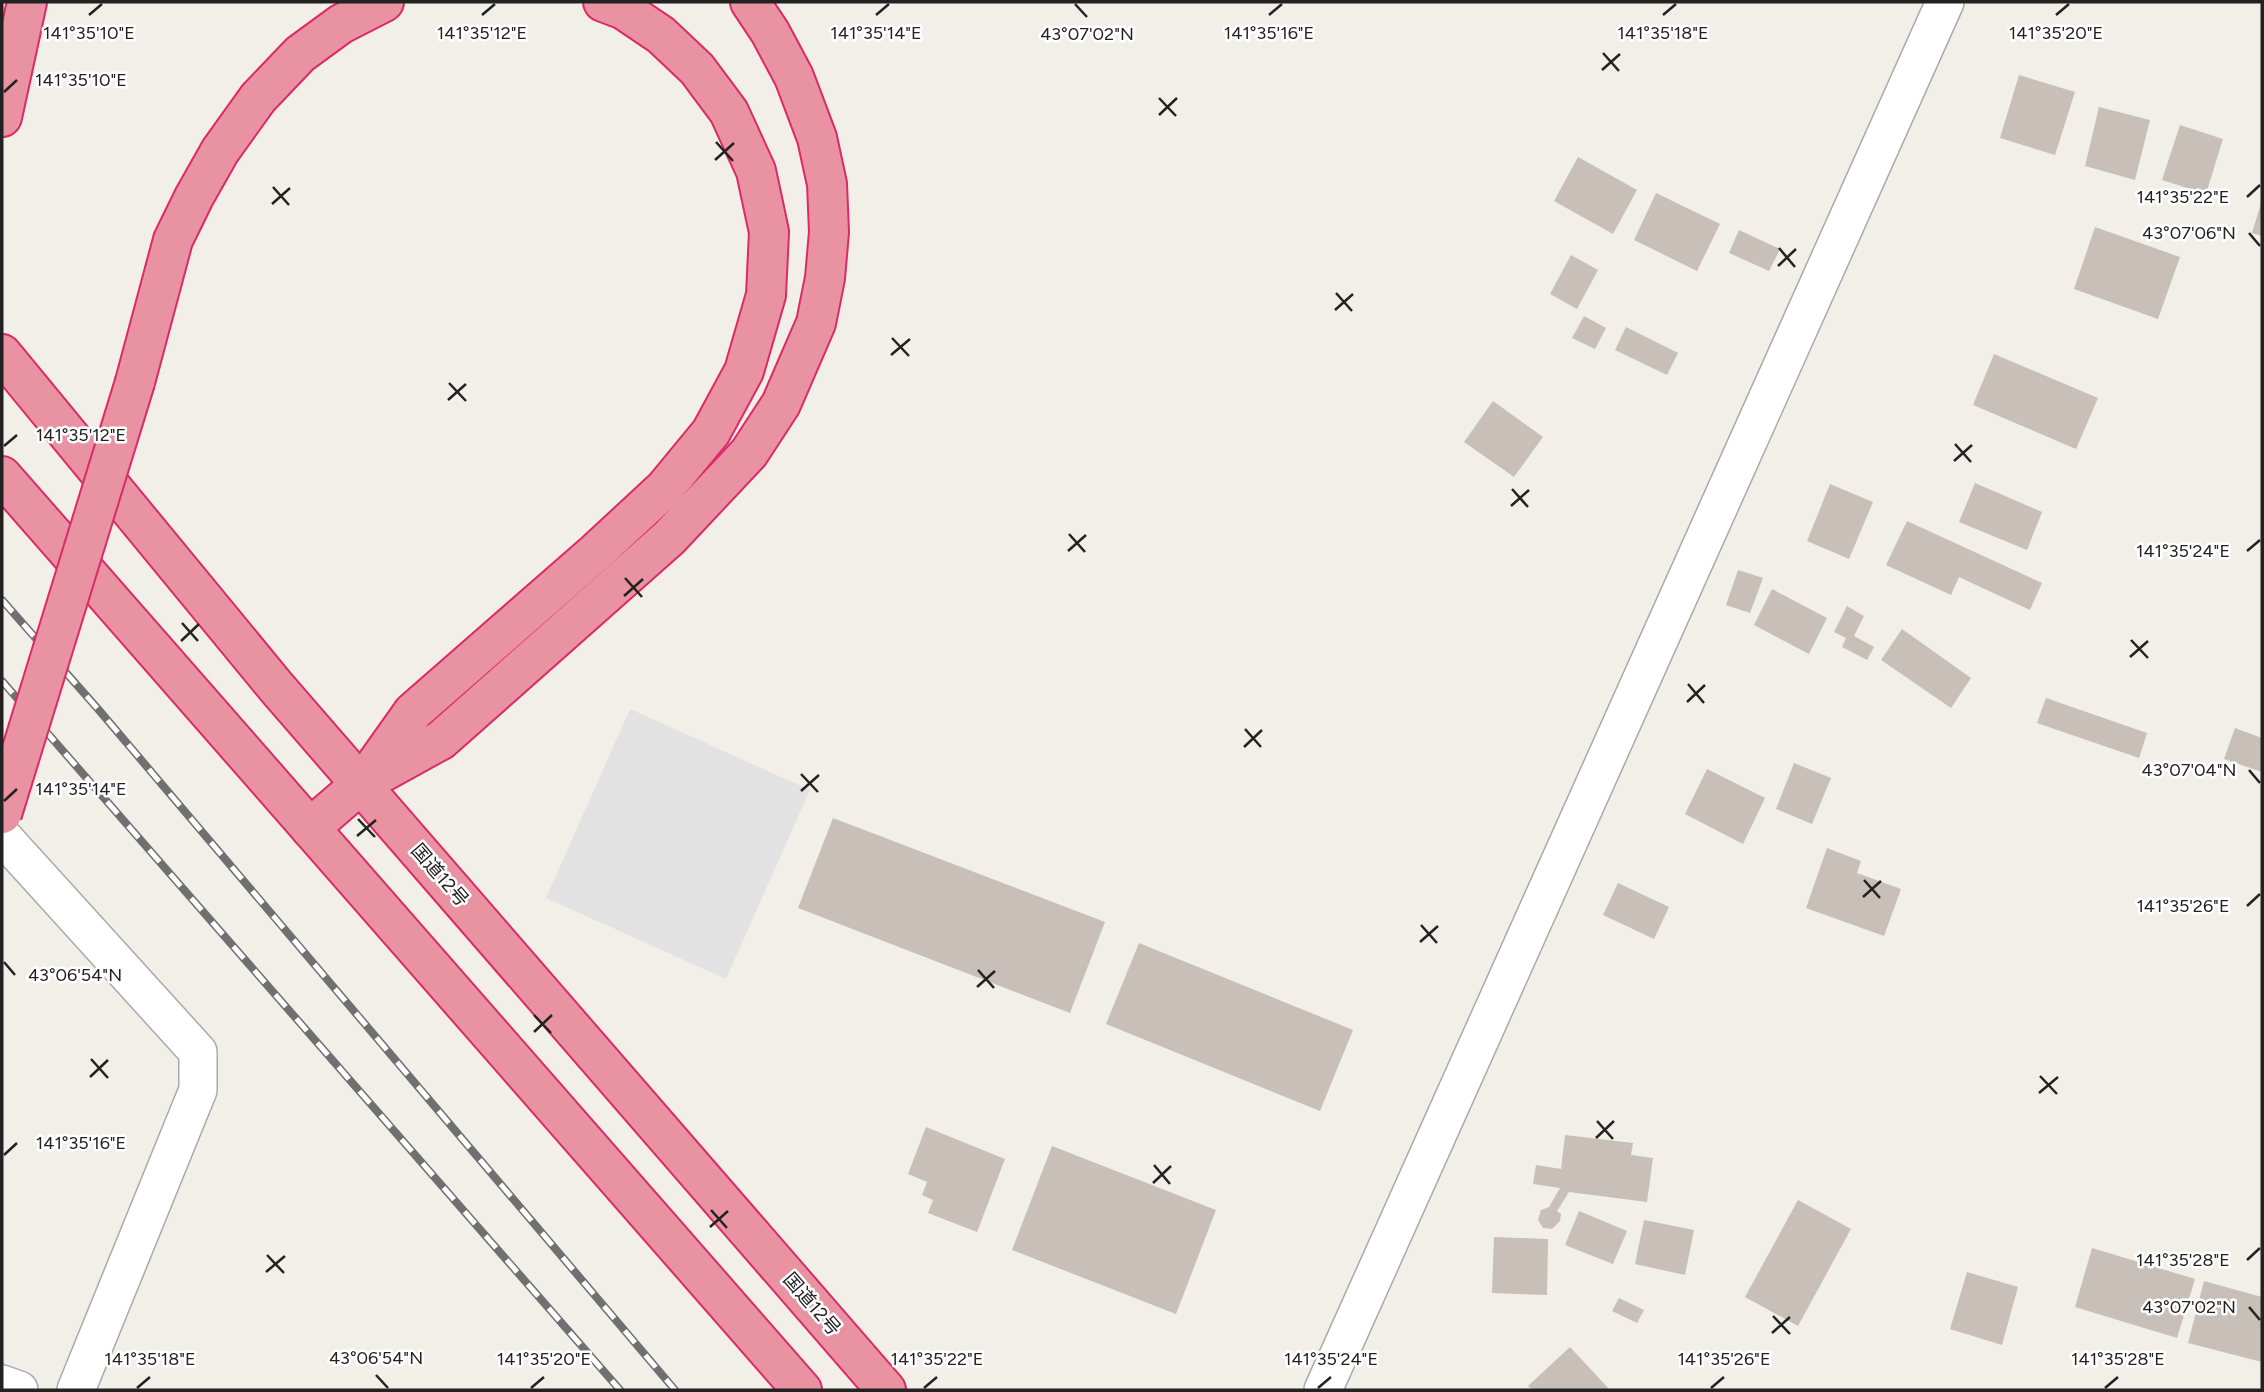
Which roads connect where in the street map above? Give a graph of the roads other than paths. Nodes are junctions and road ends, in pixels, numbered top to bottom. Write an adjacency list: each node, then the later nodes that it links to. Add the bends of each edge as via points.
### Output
1 (384, 2): 10 (highway, bridge, via 341,24 300,54 258,98 220,151 173,240 135,382)
2 (603, 2): 9 (highway, via 661,35 697,69 729,111 755,171 769,232 766,295 744,371 711,432 664,489 414,712)
3 (750, 2): 9 (highway, via 794,77 817,138 827,184 828,244 816,323 781,404 749,453 669,538 441,740)
4 (1945, 2): 18 (street)
5 (25, 17): 6 (highway)
6 (2, 117)
7 (2, 354): 9 (highway, 国道12号)
8 (2, 476): 11 (highway)
9 (361, 784): 11 (highway); 17 (highway, 国道12号)
10 (2, 814)
11 (310, 828): 16 (highway)
12 (2, 835): 15 (street, via 198,1052 198,1090)
13 (2, 1384): 14 (street)
14 (19, 1390)
15 (76, 1390)
16 (802, 1390)
17 (887, 1390)
18 (1322, 1390)

